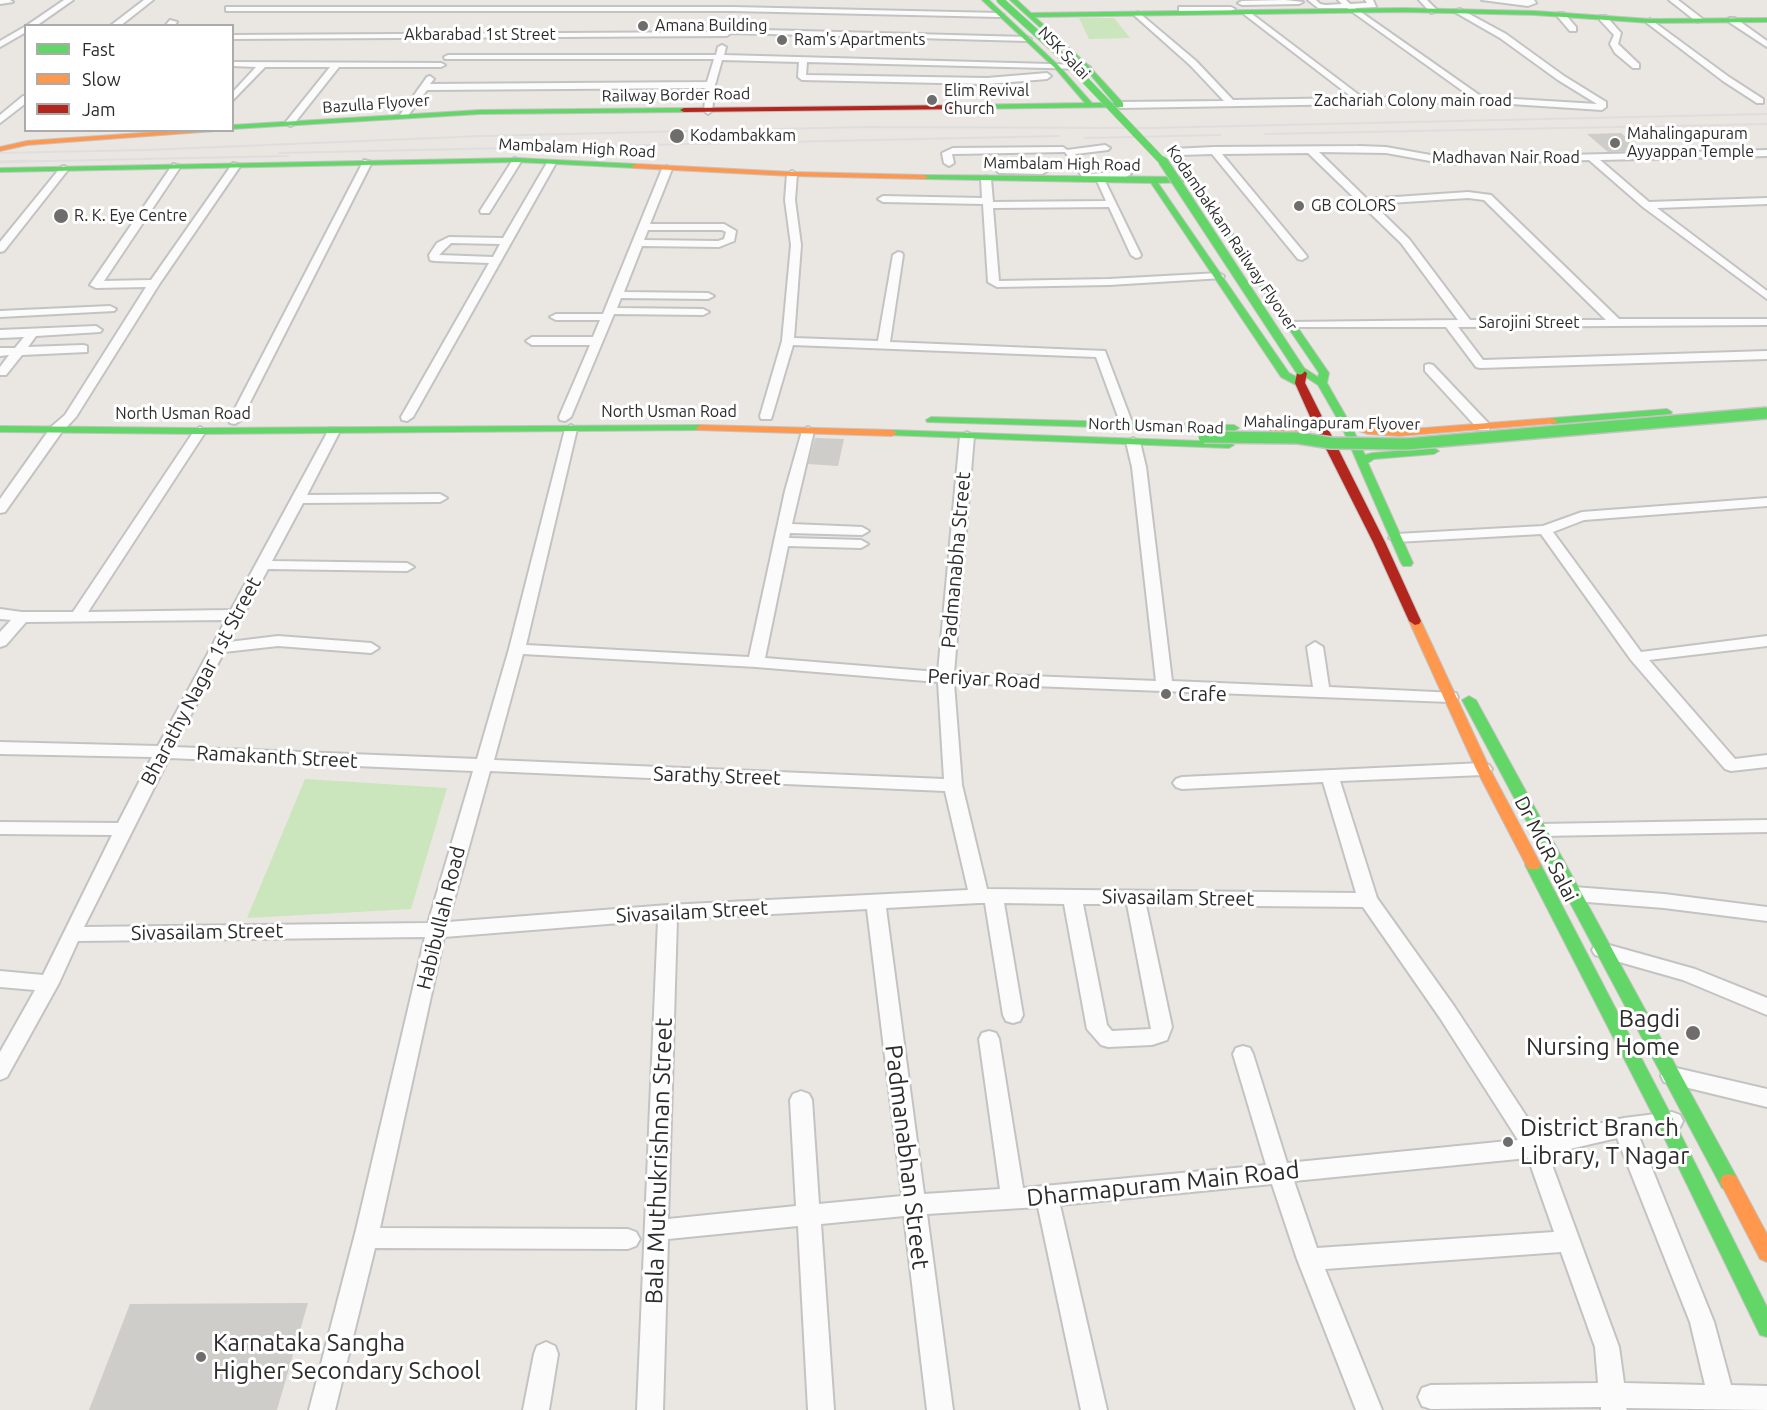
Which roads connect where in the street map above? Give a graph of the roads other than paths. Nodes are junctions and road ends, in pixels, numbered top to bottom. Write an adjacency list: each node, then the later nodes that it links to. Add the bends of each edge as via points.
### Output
1 (69, 0): 42 (street)
2 (149, 0): 43 (street)
3 (380, 0): 22 (street)
4 (405, 0): 23 (street)
5 (489, 0): 21 (street)
6 (985, 0): 32 (main road, NSK Salai)
7 (1000, 0): 159 (main road, Kodambakkam Railway Flyover, bridge, via 1065,59 1160,156)
8 (1013, 0): 33 (main road)
9 (1176, 0): 28 (street)
10 (1225, 0): 27 (street)
11 (1369, 0): 20 (street, via 1373,5)
12 (1423, 0): 29 (street)
13 (1486, 0): 24 (street)
14 (1550, 0): 24 (main road)
15 (1673, 0): 38 (street)
16 (0, 2): 17 (street)
17 (9, 2)
18 (1304, 3): 20 (main road); 27 (main road)
19 (733, 4): 21 (street); 32 (street); 47 (street)
20 (1348, 6): 29 (main road); 67 (street)
21 (482, 7): 23 (street); 35 (street)
22 (375, 8): 23 (street); 26 (street)
23 (398, 8)
24 (1534, 8): 30 (main road); 34 (main road)
25 (229, 9): 26 (street)
26 (250, 9): 37 (street)
27 (1239, 10): 28 (main road); 66 (street)
28 (1183, 11): 31 (main road)
29 (1434, 11): 30 (main road)
30 (1457, 11): 67 (street, Zachariah Colony main road, via 1503,36 1603,104 1602,107)
31 (1138, 14): 33 (main road); 70 (street)
32 (1000, 15): 49 (main road, NSK Salai)
33 (1030, 15): 61 (main road)
34 (1561, 15): 36 (main road); 46 (street)
35 (475, 17)
36 (1602, 18): 41 (main road); 60 (street, via 1618,35 1614,44 1618,51)
37 (238, 20)
38 (1700, 20): 39 (main road); 41 (main road)
39 (1732, 20): 40 (main road); 52 (street)
40 (1767, 20)
41 (1650, 21): 69 (street)
42 (33, 24)
43 (117, 24)
44 (469, 26): 53 (street)
45 (24, 29): 50 (street)
46 (1573, 29)
47 (728, 33): 49 (street, Akbarabad 1st Street); 53 (street, Akbarabad 1st Street); 54 (street)
48 (234, 37): 53 (street, Akbarabad 1st Street)
49 (1027, 39): 62 (main road, NSK Salai)
50 (0, 44): 51 (street)
51 (17, 44)
52 (1767, 45)
53 (455, 46): 54 (street); 58 (street)
54 (718, 57): 55 (street); 63 (street)
55 (803, 60): 62 (street); 62 (street, via 802,77 987,81)
56 (234, 64): 57 (street)
57 (263, 64): 59 (street); 65 (street)
58 (441, 64): 59 (street); 64 (street)
59 (336, 65): 77 (street)
60 (1636, 66)
61 (1087, 67): 62 (street); 71 (main road)
62 (1060, 71): 72 (main road, NSK Salai)
63 (711, 85): 64 (street); 73 (street)
64 (425, 87): 75 (street)
65 (234, 97)
66 (1359, 99): 67 (street, Zachariah Colony main road); 70 (street, Zachariah Colony main road)
67 (1480, 99)
68 (24, 100): 76 (street)
69 (1760, 101)
70 (1230, 102): 71 (street, Zachariah Colony main road)
71 (1120, 105): 72 (main road, Railway Border Road)
72 (1091, 106): 73 (main road, Railway Border Road)
73 (708, 111): 74 (main road, Railway Border Road)
74 (522, 113): 75 (main road, Railway Border Road); 79 (main road, Bazulla Flyover)
75 (404, 115): 77 (main road, Railway Border Road)
76 (0, 120)
77 (290, 123): 78 (main road, Railway Border Road)
78 (234, 129)
79 (234, 129)
80 (141, 132): 82 (main road)
81 (195, 132): 84 (main road, via 27,143)
82 (0, 140)
83 (1105, 148): 104 (street, via 1069,152 1087,177)
84 (0, 149)
85 (1310, 149): 88 (street, Madhavan Nair Road); 90 (street, Madhavan Nair Road, via 1386,150 1447,161); 110 (street)
86 (1036, 150): 87 (street); 94 (street, via 953,151 947,153); 102 (street)
87 (1063, 150)
88 (1214, 150): 106 (street, Madhavan Nair Road, via 1173,152); 127 (street)
89 (1767, 153): 90 (street, Madhavan Nair Road)
90 (1592, 158): 114 (street)
91 (517, 160): 92 (main road, Mambalam High Road); 93 (main road, Mambalam High Road); 116 (street)
92 (367, 162): 95 (main road, Mambalam High Road); 167 (street)
93 (551, 163): 98 (main road, Mambalam High Road); 121 (street)
94 (949, 163)
95 (236, 165): 96 (main road, Mambalam High Road); 130 (street)
96 (176, 166): 97 (main road, Mambalam High Road); 130 (street, via 96,285)
97 (64, 169): 99 (main road, Mambalam High Road); 124 (street)
98 (667, 169): 101 (main road, Mambalam High Road); 117 (street, Habibullah Road)
99 (0, 170)
100 (1002, 171): 102 (street)
101 (792, 174): 105 (main road, Mambalam High Road); 151 (street, via 790,200 796,245)
102 (1043, 176): 103 (street); 104 (main road, Mambalam High Road); 105 (main road, Mambalam High Road)
103 (1074, 176)
104 (1114, 178): 107 (main road, Mambalam High Road); 112 (street)
105 (986, 179): 111 (street)
106 (1191, 179): 107 (main road, Mambalam High Road); 113 (main road)
107 (1152, 181): 115 (main road)
108 (883, 199): 111 (street)
109 (1767, 201): 114 (street)
110 (1365, 202): 143 (street, via 1405,241); 144 (street, via 1488,197)
111 (987, 203): 112 (street); 129 (street, via 997,284)
112 (1111, 204): 126 (street)
113 (1207, 204): 115 (main road); 119 (main road)
114 (1647, 205): 133 (street)
115 (1170, 206): 120 (main road)
116 (484, 211)
117 (644, 227): 118 (street); 122 (street, Habibullah Road)
118 (659, 227): 123 (street); 123 (street, via 724,227 731,231 729,241 719,244)
119 (1224, 230): 120 (main road); 145 (main road)
120 (1188, 232): 129 (main road)
121 (507, 241): 128 (street); 128 (street, via 449,240 434,255)
122 (638, 243): 123 (street); 131 (street, Habibullah Road)
123 (654, 243)
124 (0, 249)
125 (898, 255): 152 (street)
126 (1136, 255)
127 (1302, 258)
128 (496, 260): 166 (street)
129 (1218, 276): 159 (main road, via 1285,375)
130 (154, 283): 165 (street)
131 (617, 295): 132 (street); 139 (street, Habibullah Road)
132 (708, 296)
133 (1767, 296)
134 (60, 298): 136 (street)
135 (110, 309): 136 (street)
136 (49, 312): 138 (street); 147 (street)
137 (703, 312): 139 (street)
138 (0, 314)
139 (609, 314): 140 (street); 150 (street, Habibullah Road)
140 (556, 317)
141 (1767, 322): 144 (street, Sarojini Street)
142 (1449, 323): 143 (street, Sarojini Street); 145 (street, Sarojini Street); 156 (street, via 1480,364)
143 (1466, 323): 144 (street, Sarojini Street)
144 (1616, 323)
145 (1290, 325): 160 (main road, via 1324,373)
146 (96, 330): 147 (street)
147 (33, 333): 148 (street); 154 (street)
148 (0, 334)
149 (532, 341): 150 (street)
150 (598, 341): 170 (street, Habibullah Road)
151 (788, 341): 152 (street); 164 (street)
152 (884, 343): 172 (street, via 1101,354)
153 (83, 349): 154 (street)
154 (17, 351): 155 (street); 158 (street)
155 (0, 352)
156 (1767, 355)
157 (1429, 368): 174 (street)
158 (2, 372)
159 (1301, 376): 160 (main road); 168 (main road, Dr MGR Salai)
160 (1322, 383): 173 (main road)
161 (1767, 405): 174 (main road)
162 (1767, 413): 171 (main road, Mahalingapuram Flyover, bridge, via 1379,444 1298,438)
163 (0, 416): 165 (main road, North Usman Road)
164 (766, 416): 170 (main road, North Usman Road); 171 (main road, North Usman Road)
165 (70, 417): 167 (main road, North Usman Road); 177 (street)
166 (407, 417): 167 (main road, North Usman Road); 170 (main road, North Usman Road)
167 (235, 420)
168 (1317, 421): 176 (main road, North Usman Road, via 1300,430); 183 (main road, Dr MGR Salai)
169 (1767, 421): 184 (main road, via 1372,456)
170 (568, 423): 171 (main road, North Usman Road, via 733,428); 179 (main road, North Usman Road); 204 (street, Habibullah Road)
171 (815, 425): 172 (main road, North Usman Road, via 913,420); 180 (main road, North Usman Road); 189 (street)
172 (1128, 425): 176 (main road, North Usman Road)
173 (1346, 425): 174 (main road, via 1399,434); 184 (main road)
174 (1484, 427)
175 (0, 429): 177 (main road, North Usman Road)
176 (1261, 429): 182 (main road)
177 (56, 430): 178 (main road, North Usman Road); 188 (street)
178 (200, 431): 179 (main road, North Usman Road); 197 (street)
179 (334, 431): 186 (street, Bharathy Nagar 1st Street)
180 (967, 436): 181 (main road, North Usman Road); 207 (street, Padmanabha Street)
181 (1133, 442): 182 (main road, North Usman Road); 208 (street)
182 (1265, 446): 183 (main road, North Usman Road, via 1319,448)
183 (1336, 457): 209 (main road, Dr MGR Salai)
184 (1363, 460): 191 (main road)
185 (440, 498): 186 (street)
186 (298, 499): 192 (street, Bharathy Nagar 1st Street)
187 (1767, 502): 190 (street, via 1582,516)
188 (0, 509)
189 (783, 530): 189 (street, via 862,533); 206 (street)
190 (1545, 530): 191 (street); 205 (street)
191 (1396, 538): 194 (main road)
192 (262, 565): 193 (street); 196 (street, Bharathy Nagar 1st Street)
193 (407, 567)
194 (1415, 579)
195 (0, 614): 198 (street)
196 (236, 615): 197 (street); 202 (street, Bharathy Nagar 1st Street)
197 (78, 616): 198 (street)
198 (22, 617): 200 (street)
199 (1767, 641): 205 (street)
200 (0, 642)
201 (1315, 647): 210 (street)
202 (218, 648): 203 (street, via 278,641); 212 (street, Bharathy Nagar 1st Street)
203 (371, 648)
204 (518, 649): 206 (street, Periyar Road); 214 (street, Habibullah Road)
205 (1637, 657): 213 (street, via 1731,765)
206 (756, 662): 207 (street, Periyar Road)
207 (946, 678): 208 (street, Periyar Road); 218 (street, Padmanabha Street)
208 (1164, 688): 210 (street, Periyar Road)
209 (1457, 692): 210 (street, Periyar Road); 215 (main road, Dr MGR Salai); 222 (main road, Dr MGR Salai)
210 (1322, 693)
211 (0, 748): 212 (street, Ramakanth Street)
212 (163, 752): 214 (street, Ramakanth Street); 221 (street, Bharathy Nagar 1st Street)
213 (1767, 761)
214 (482, 767): 218 (street, Sarathy Street); 233 (street, Habibullah Road)
215 (1483, 769): 216 (street); 247 (main road, Dr MGR Salai)
216 (1330, 776): 217 (street); 227 (street)
217 (1182, 783)
218 (953, 785): 224 (street, Padmanabha Street)
219 (1767, 826): 222 (street)
220 (0, 828): 221 (street)
221 (124, 829): 234 (street, Bharathy Nagar 1st Street)
222 (1540, 830): 223 (main road, Dr MGR Salai)
223 (1574, 894): 229 (street); 235 (main road, Dr MGR Salai)
224 (986, 896): 225 (street, Sivasailam Street); 228 (street, Sivasailam Street); 239 (street, Padmanabha Street)
225 (1072, 897): 226 (street, Sivasailam Street); 226 (street, via 1097,1029 1108,1039 1152,1037 1160,1035 1162,1027)
226 (1135, 898): 227 (street, Sivasailam Street)
227 (1368, 900): 249 (street)
228 (876, 903): 230 (street, Sivasailam Street); 253 (street, Padmanabhan Street)
229 (1730, 910): 231 (street); 232 (street)
230 (668, 912): 233 (street, Sivasailam Street); 255 (street, Bala Muthukrishnan Street)
231 (1767, 914)
232 (1767, 926)
233 (436, 930): 234 (street, Sivasailam Street); 256 (street, Habibullah Road)
234 (71, 934): 237 (street)
235 (1602, 950): 238 (street, via 1688,974); 243 (main road, Dr MGR Salai)
236 (0, 979): 237 (street)
237 (49, 983): 242 (street)
238 (1767, 1007)
239 (1013, 1015)
240 (989, 1039): 252 (street)
241 (1243, 1054): 250 (street)
242 (0, 1071)
243 (1672, 1076): 244 (street); 246 (main road, Dr MGR Salai)
244 (1767, 1098)
245 (801, 1100): 254 (street)
246 (1696, 1120): 247 (street, Dharmapuram Main Road); 259 (main road, Dr MGR Salai)
247 (1666, 1122): 248 (street, Dharmapuram Main Road); 261 (main road, Dr MGR Salai)
248 (1624, 1127): 249 (street, Dharmapuram Main Road); 266 (street, via 1702,1322)
249 (1535, 1148): 250 (street, Dharmapuram Main Road); 258 (street)
250 (1279, 1172): 251 (street, Dharmapuram Main Road); 260 (street)
251 (1047, 1196): 252 (street, Dharmapuram Main Road); 272 (street)
252 (1013, 1199): 253 (street, Dharmapuram Main Road)
253 (913, 1205): 254 (street, Dharmapuram Main Road); 271 (street, Padmanabhan Street)
254 (808, 1215): 255 (street, Dharmapuram Main Road); 270 (street)
255 (657, 1230): 269 (street, Bala Muthukrishnan Street)
256 (366, 1238): 257 (street); 267 (street, Habibullah Road)
257 (628, 1239)
258 (1568, 1241): 260 (street); 265 (street, via 1607,1347)
259 (1767, 1253)
260 (1309, 1259): 273 (street)
261 (1767, 1328)
262 (546, 1354): 268 (street)
263 (1431, 1397): 265 (street)
264 (1767, 1398): 266 (street)
265 (1613, 1403): 266 (street)
266 (1723, 1404)
267 (322, 1410)
268 (536, 1410)
269 (650, 1410)
270 (821, 1410)
271 (940, 1410)
272 (1094, 1410)
273 (1369, 1410)

